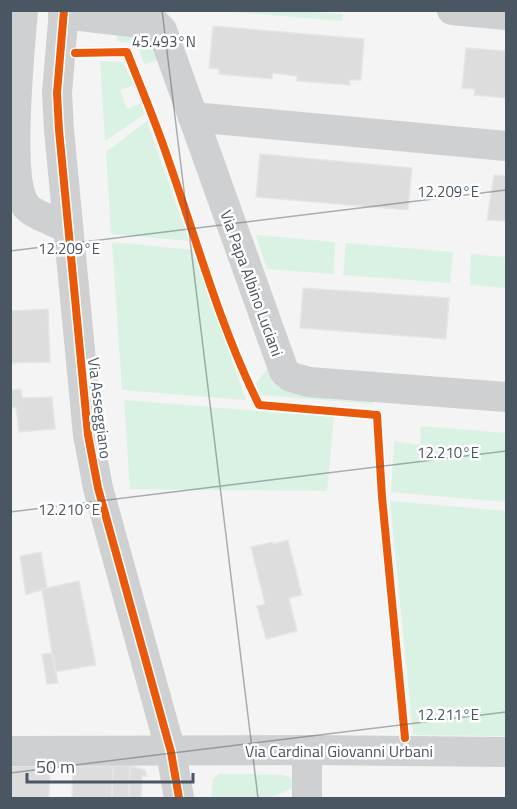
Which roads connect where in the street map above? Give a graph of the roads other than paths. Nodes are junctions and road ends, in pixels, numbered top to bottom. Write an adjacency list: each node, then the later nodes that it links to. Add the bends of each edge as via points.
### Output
1 (22, 10): 7 (street, via 16,120 18,190 27,208)
2 (452, 10): 4 (street)
3 (63, 12): 5 (street, Via Papa Albino Luciani, via 157,25 166,39); 7 (street, Via Asseggiano, via 57,93)
4 (507, 15)
5 (193, 117): 6 (street); 8 (street, Via Papa Albino Luciani, via 284,371 309,382)
6 (507, 146)
7 (67, 228): 11 (street, Via Asseggiano, via 88,435 98,488)
8 (507, 397)
9 (307, 750): 11 (street, Via Cardinal Giovanni Urbani); 12 (street, Via Cardinal Giovanni Urbani); 14 (street)
10 (10, 751): 11 (street, Via Cardinal Giovanni Urbani)
11 (171, 752): 13 (street, Via Asseggiano)
12 (507, 752)
13 (179, 798)
14 (308, 798)

